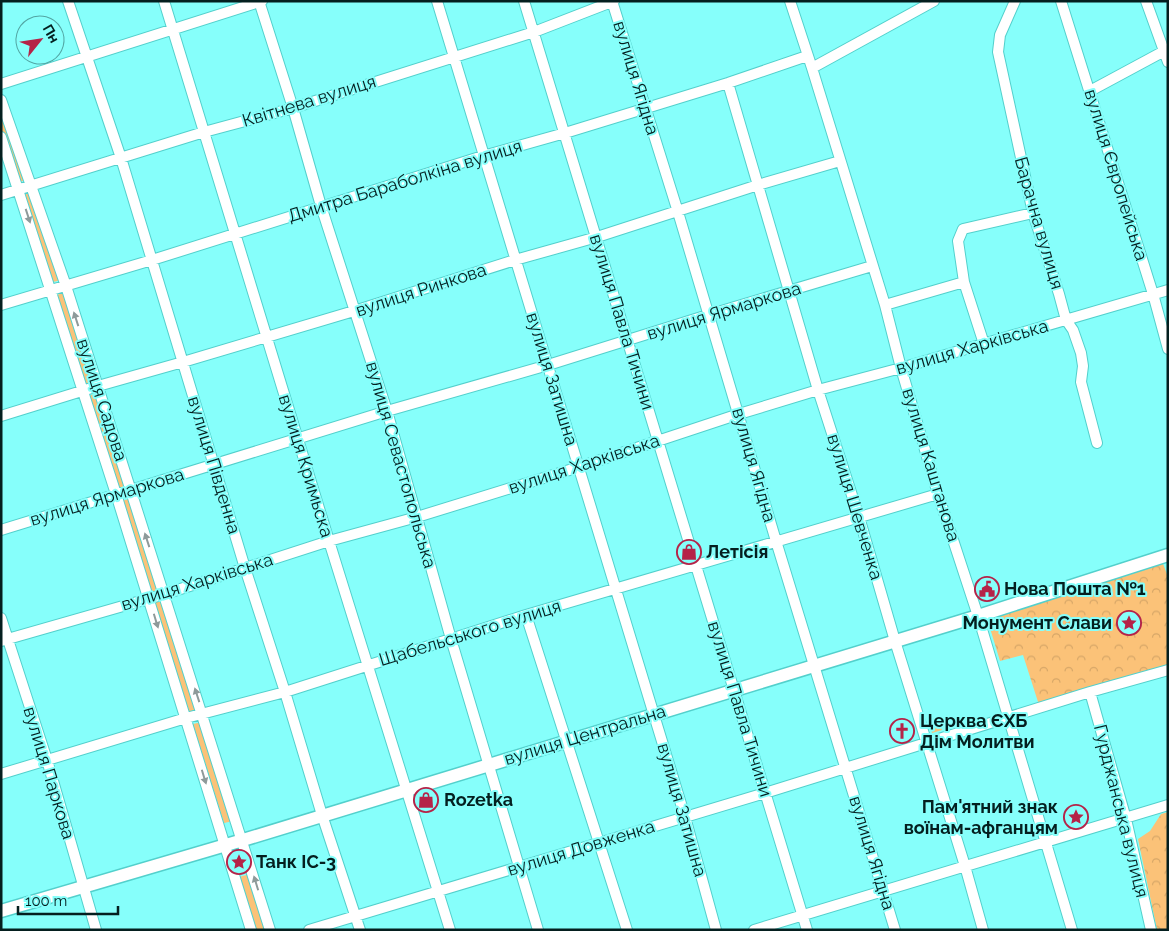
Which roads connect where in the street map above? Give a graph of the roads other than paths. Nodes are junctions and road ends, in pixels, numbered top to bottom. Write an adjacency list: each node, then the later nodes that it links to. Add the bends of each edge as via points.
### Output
1 (68, 1): 17 (street, вулиця Південна)
2 (164, 1): 12 (street, вулиця Кримьска)
3 (437, 1): 15 (street, вулиця Затишна)
4 (524, 1): 13 (street, вулиця Павла Тичини)
5 (613, 1): 13 (street, Квітнева вулиця); 25 (street, вулиця Ягідна)
6 (790, 1): 16 (street, вулиця Каштанова)
7 (934, 1): 19 (street)
8 (1015, 1): 38 (street, Барачна вулиця, via 1000,35 998,52)
9 (1061, 1): 22 (street, вулиця Європейська)
10 (1146, 1): 14 (street)
11 (260, 2): 12 (street); 24 (street, вулиця Севастопольська)
12 (172, 30): 17 (street); 26 (street, вулиця Кримьска)
13 (534, 32): 15 (street, Квітнева вулиця); 27 (street, вулиця Павла Тичини)
14 (1166, 50): 18 (street); 22 (street)
15 (454, 56): 24 (street, Квітнева вулиця); 29 (street, вулиця Затишна)
16 (808, 56): 19 (street, вулиця Каштанова); 20 (street, Дмитра Бараболкіна вулиця)
17 (86, 57): 21 (street); 30 (street, вулиця Південна)
18 (1168, 62)
19 (812, 68): 31 (street, вулиця Каштанова)
20 (728, 83): 25 (street, Дмитра Бараболкіна вулиця); 33 (street, вулиця Шевченка)
21 (1, 84)
22 (1090, 91): 49 (street, вулиця Європейська)
23 (1, 100): 32 (street, вулиця Садова)
24 (293, 108): 26 (street, Квітнева вулиця); 36 (street, вулиця Севастопольська)
25 (645, 108): 27 (street, Дмитра Бараболкіна вулиця); 37 (street, вулиця Ягідна)
26 (204, 132): 30 (street, Квітнева вулиця); 39 (street, вулиця Кримьска)
27 (565, 133): 29 (street, Дмитра Бараболкіна вулиця); 40 (street, вулиця Павла Тичини)
28 (1, 137): 34 (street, вулиця Садова)
29 (483, 156): 36 (street, Дмитра Бараболкіна вулиця); 42 (street, вулиця Затишна)
30 (121, 158): 32 (street, Квітнева вулиця); 41 (street, вулиця Південна)
31 (840, 161): 33 (street, вулиця Ринкова); 43 (street, вулиця Каштанова)
32 (31, 185): 34 (street, Квітнева вулиця); 45 (street, вулиця Садова)
33 (758, 185): 37 (street, вулиця Ринкова); 48 (street, вулиця Шевченка)
34 (19, 189): 35 (street, Квітнева вулиця); 46 (street, вулиця Садова, one-way to 46)
35 (1, 195)
36 (321, 206): 39 (street, Дмитра Бараболкіна вулиця); 52 (street, вулиця Севастопольська)
37 (678, 212): 40 (street, вулиця Ринкова); 53 (street, вулиця Ягідна)
38 (1032, 213): 44 (street, via 963,229 958,241); 54 (street, Барачна вулиця)
39 (235, 234): 41 (street, Дмитра Бараболкіна вулиця); 55 (street, вулиця Кримьска)
40 (597, 237): 42 (street, вулиця Ринкова); 56 (street, вулиця Павла Тичини)
41 (152, 260): 45 (street, Дмитра Бараболкіна вулиця); 59 (street, вулиця Південна)
42 (515, 260): 52 (street, вулиця Ринкова); 60 (street, вулиця Затишна)
43 (872, 266): 48 (street, вулиця Ярмаркова); 51 (street, вулиця Каштанова)
44 (964, 282): 51 (street); 57 (street)
45 (66, 286): 46 (street, Дмитра Бараболкіна вулиця); 62 (street, вулиця Садова, one-way to 45)
46 (51, 289): 50 (street, Дмитра Бараболкіна вулиця); 64 (street, вулиця Садова)
47 (1168, 290): 49 (street, вулиця Харківська)
48 (790, 291): 53 (street, вулиця Ярмаркова); 63 (street, вулиця Шевченка)
49 (1153, 294): 54 (street, вулиця Харківська); 58 (street, вулиця Європейська)
50 (1, 305)
51 (885, 305): 61 (street, вулиця Каштанова)
52 (354, 311): 55 (street, вулиця Ринкова); 65 (street, вулиця Севастопольська)
53 (708, 314): 56 (street, вулиця Ярмаркова); 66 (street, вулиця Ягідна)
54 (1066, 320): 57 (street, вулиця Харківська); 70 (street, Барачна вулиця, via 1081,354 1081,382)
55 (266, 337): 59 (street, вулиця Ринкова); 68 (street, вулиця Кримьска)
56 (628, 341): 60 (street, вулиця Ярмаркова); 69 (street, вулиця Павла Тичини)
57 (984, 344): 61 (street, вулиця Харківська)
58 (1168, 349)
59 (183, 362): 62 (street, вулиця Ринкова); 71 (street, вулиця Південна)
60 (548, 365): 65 (street, вулиця Ярмаркова); 72 (street, вулиця Затишна)
61 (901, 368): 63 (street, вулиця Харківська); 75 (street, вулиця Каштанова)
62 (98, 386): 64 (street, вулиця Ринкова); 73 (street, вулиця Садова)
63 (818, 390): 66 (street, вулиця Харківська); 77 (street, вулиця Шевченка)
64 (83, 391): 67 (street, вулиця Ринкова); 74 (street, вулиця Садова)
65 (387, 410): 68 (street, вулиця Ярмаркова); 76 (street, вулиця Севастопольська)
66 (739, 414): 69 (street, вулиця Харківська); 80 (street, вулиця Ягідна)
67 (1, 416)
68 (297, 438): 71 (street, вулиця Ярмаркова); 79 (street, вулиця Кримьска)
69 (658, 440): 72 (street, вулиця Харківська); 82 (street, вулиця Павла Тичини)
70 (1097, 443)
71 (214, 464): 73 (street, вулиця Ярмаркова); 83 (street, вулиця Південна)
72 (579, 468): 76 (street, вулиця Харківська); 84 (street, вулиця Затишна)
73 (131, 490): 74 (street, вулиця Ярмаркова); 85 (street, вулиця Садова, one-way to 73)
74 (116, 494): 78 (street, вулиця Ярмаркова); 86 (street, вулиця Садова)
75 (938, 494): 77 (street, Щабельського вулиця); 88 (street, вулиця Каштанова)
76 (417, 517): 79 (street, вулиця Харківська); 90 (street, вулиця Севастопольська)
77 (859, 517): 80 (street, Щабельського вулиця); 92 (street, вулиця Шевченка)
78 (1, 530)
79 (329, 541): 83 (street, вулиця Харківська); 93 (street, вулиця Кримьска)
80 (776, 541): 82 (street, Щабельського вулиця); 94 (street, вулиця Ягідна)
81 (1168, 555): 88 (main road, вулиця Центральна)
82 (696, 565): 84 (street, Щабельського вулиця); 96 (street, вулиця Павла Тичини)
83 (245, 568): 85 (street, вулиця Харківська); 97 (street, вулиця Південна)
84 (615, 588): 87 (street, Щабельського вулиця); 100 (street, вулиця Затишна)
85 (165, 594): 86 (street, вулиця Харківська); 99 (street, вулиця Садова, one-way to 85)
86 (149, 598): 91 (street, вулиця Харківська); 101 (street, вулиця Садова, one-way to 101)
87 (526, 615): 90 (street, Щабельського вулиця); 103 (street)
88 (978, 616): 92 (main road, вулиця Центральна); 102 (street, вулиця Каштанова)
89 (1, 618): 91 (street, вулиця Паркова)
90 (451, 638): 93 (street, Щабельського вулиця); 106 (street, вулиця Севастопольська)
91 (5, 639): 105 (street, вулиця Паркова)
92 (895, 641): 94 (main road, вулиця Центральна); 104 (street, вулиця Шевченка)
93 (367, 665): 97 (street, Щабельського вулиця); 109 (street, вулиця Кримьска)
94 (814, 665): 96 (main road, вулиця Центральна); 107 (street, вулиця Ягідна)
95 (1168, 670): 98 (street, вулиця Довженка)
96 (734, 689): 100 (main road, вулиця Центральна); 110 (street, вулиця Павла Тичини)
97 (285, 692): 99 (street, Щабельського вулиця); 112 (street, вулиця Південна)
98 (1090, 692): 102 (street, вулиця Довженка); 114 (street, Гурджанська вулиця)
99 (203, 713): 101 (street, Щабельського вулиця); 115 (street, вулиця Садова)
100 (653, 714): 103 (main road, вулиця Центральна); 113 (street, вулиця Затишна)
101 (186, 718): 105 (street, Щабельського вулиця); 118 (street, вулиця Садова, one-way to 118)
102 (1009, 718): 104 (street, вулиця Довженка); 116 (street, вулиця Каштанова)
103 (566, 741): 106 (main road, вулиця Центральна); 117 (street)
104 (927, 744): 107 (street, вулиця Довженка); 119 (street, вулиця Шевченка)
105 (47, 760): 108 (street, Щабельського вулиця); 121 (street, вулиця Паркова)
106 (488, 764): 109 (main road, вулиця Центральна); 120 (street, вулиця Севастопольська)
107 (846, 768): 110 (street, вулиця Довженка); 123 (street, вулиця Ягідна)
108 (1, 774)
109 (406, 790): 112 (main road, вулиця Центральна); 122 (street, вулиця Кримьска)
110 (765, 793): 113 (street, вулиця Довженка); 125 (street, вулиця Павла Тичини)
111 (1168, 805): 114 (street)
112 (322, 815): 115 (main road, вулиця Центральна); 126 (street, вулиця Південна)
113 (685, 817): 117 (street, вулиця Довженка); 135 (street, вулиця Затишна)
114 (1126, 819): 116 (street); 141 (street, Гурджанська вулиця)
115 (243, 840): 118 (main road, вулиця Центральна); 129 (street, вулиця Садова, one-way to 115)
116 (1046, 842): 119 (street); 140 (street, вулиця Каштанова)
117 (599, 843): 120 (street, вулиця Довженка); 134 (street)
118 (225, 844): 121 (main road, вулиця Центральна); 128 (street, вулиця Садова)
119 (965, 866): 123 (street); 139 (street, вулиця Шевченка)
120 (519, 867): 122 (street, вулиця Довженка); 133 (street, вулиця Севастопольська)
121 (83, 888): 124 (main road, вулиця Центральна); 127 (street, вулиця Паркова)
122 (438, 891): 126 (street, вулиця Довженка); 132 (street, вулиця Кримьска)
123 (883, 891): 125 (street); 138 (street, вулиця Ягідна)
124 (1, 910)
125 (802, 914): 136 (street); 137 (street, вулиця Павла Тичини)
126 (355, 916): 130 (street, вулиця Довженка); 131 (street, вулиця Південна)
127 (96, 930)
128 (251, 930)
129 (270, 930)
130 (309, 930)
131 (360, 930)
132 (450, 930)
133 (538, 930)
134 (627, 930)
135 (716, 930)
136 (754, 930)
137 (807, 930)
138 (895, 930)
139 (983, 930)
140 (1072, 930)
141 (1151, 930)

